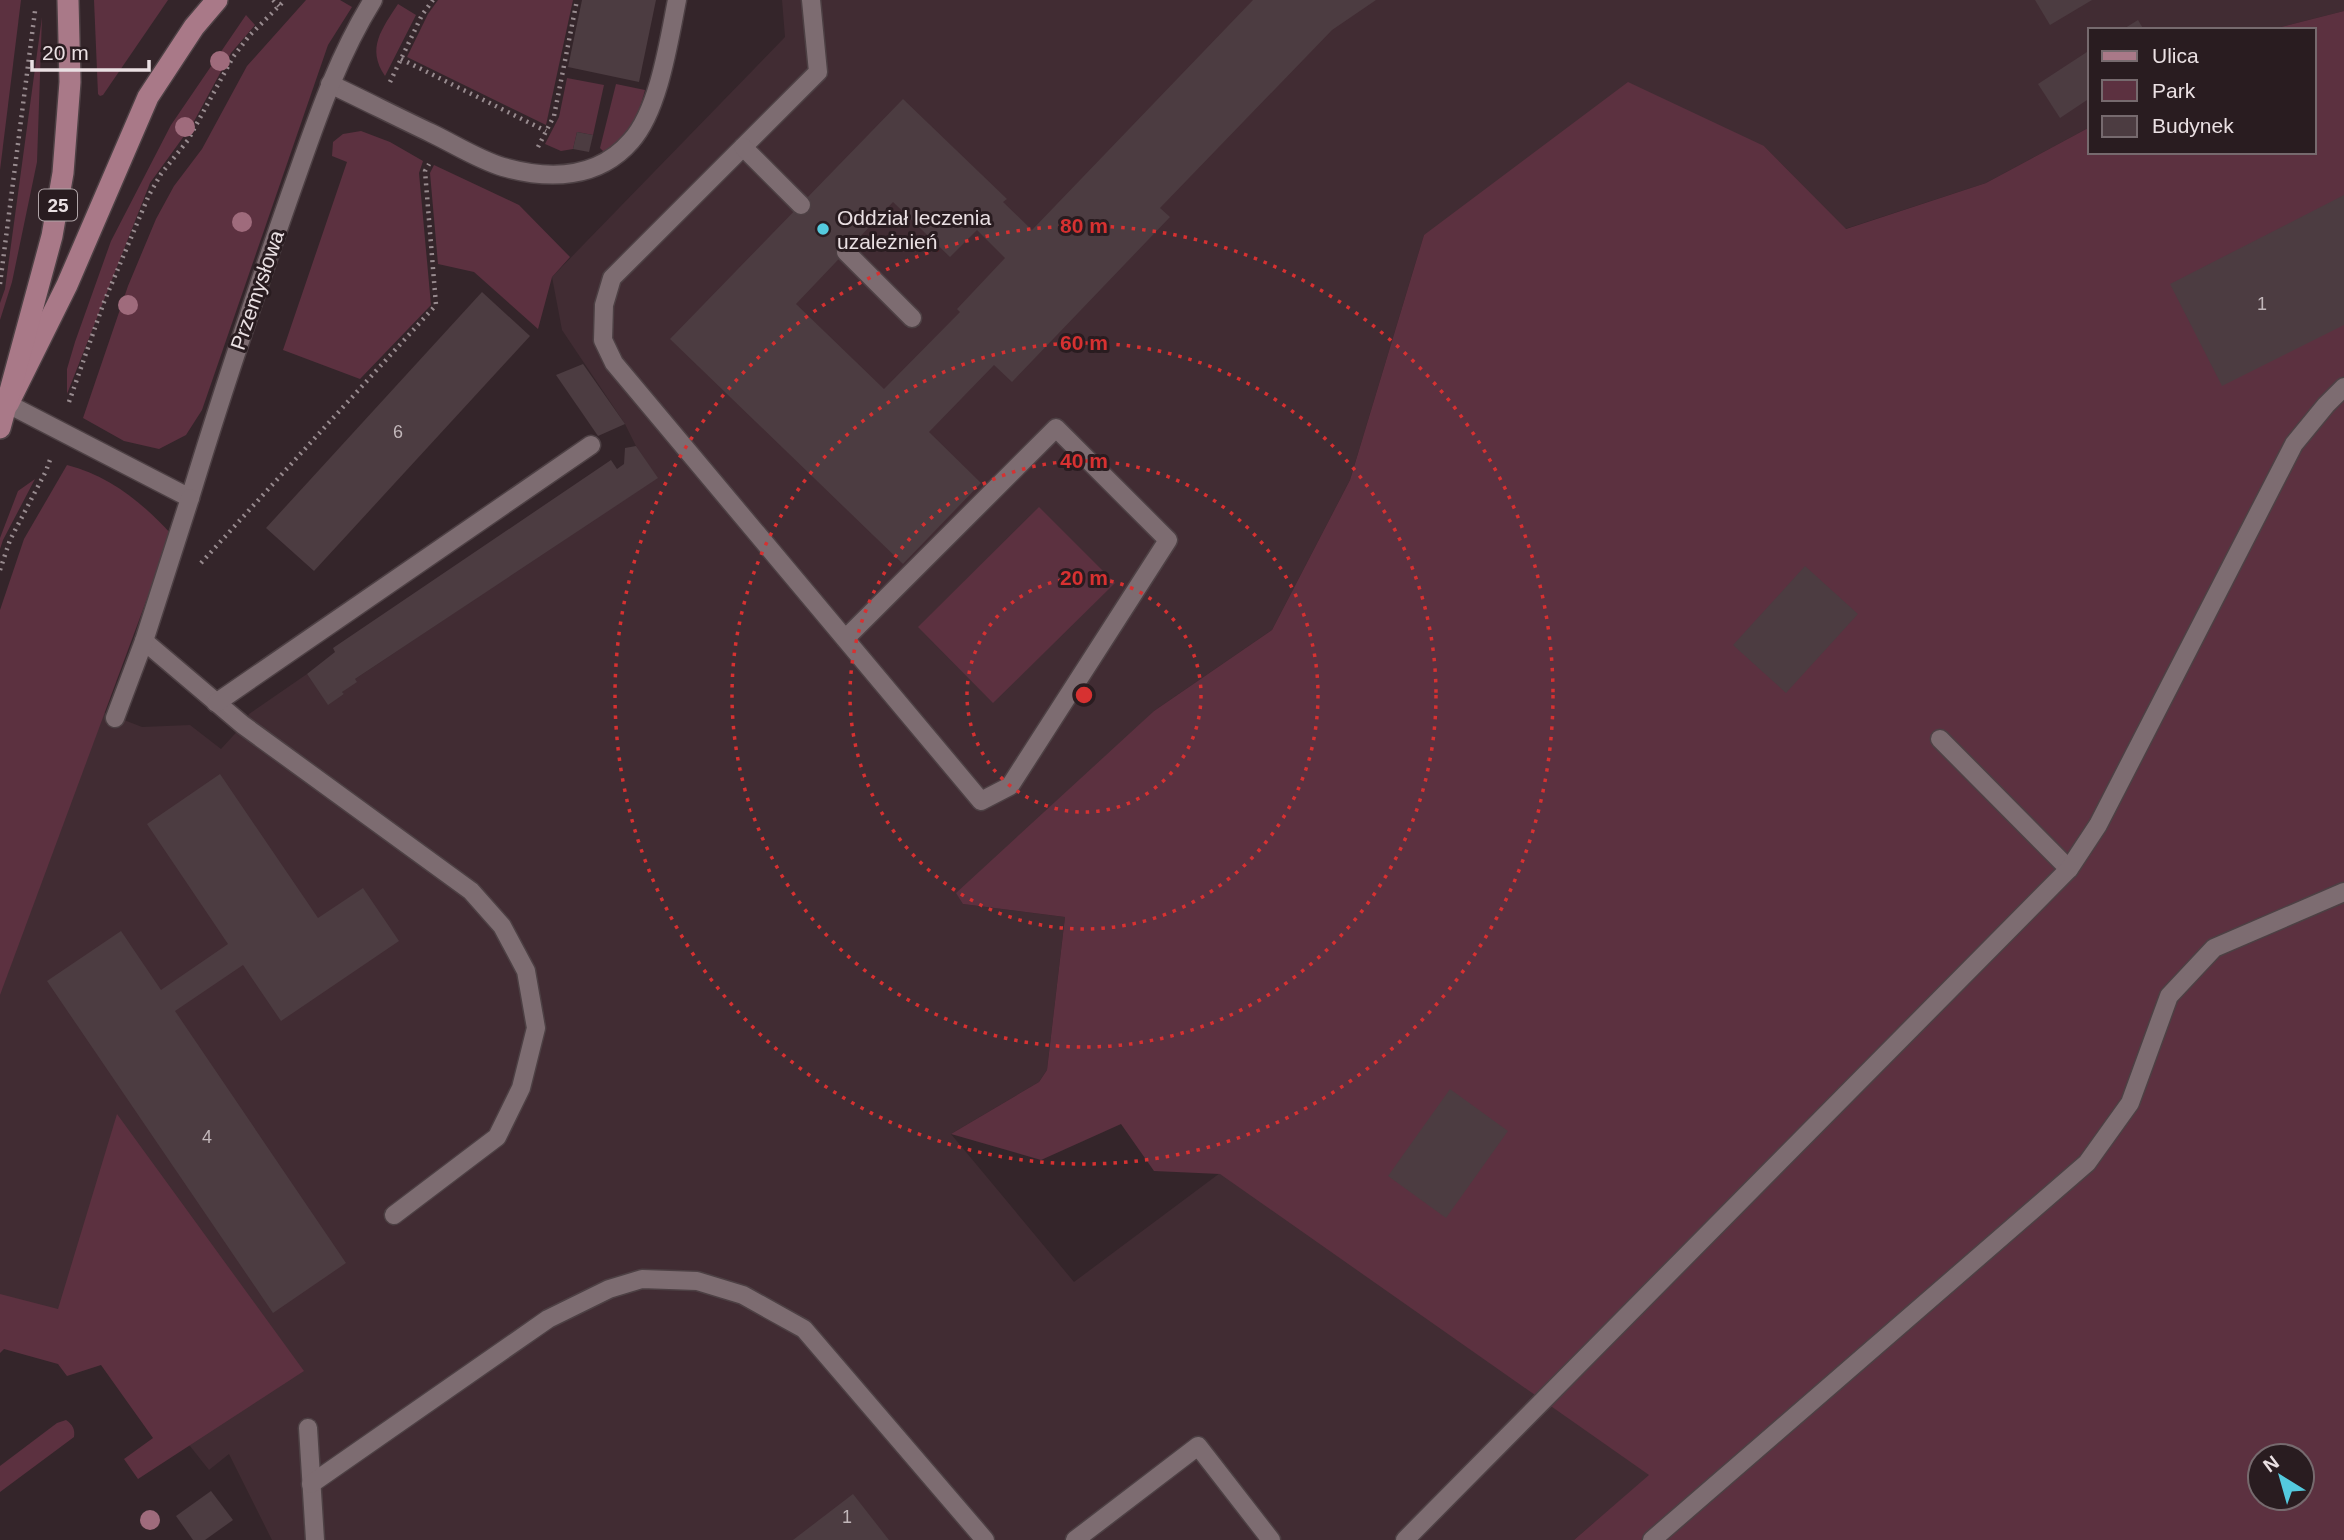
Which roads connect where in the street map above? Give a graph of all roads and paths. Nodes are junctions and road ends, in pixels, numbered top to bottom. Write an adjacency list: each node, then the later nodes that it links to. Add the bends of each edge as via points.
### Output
1 (36, 0): 19 (path)
2 (68, 0): 22 (main road, 25, via 70,82 63,173 52,236)
3 (217, 0): 22 (main road, 25, via 148,97 67,285)
4 (272, 0): 10 (path)
5 (285, 0): 10 (path)
6 (373, 0): 13 (lane, Przemysłowa, via 352,33)
7 (433, 0): 11 (path)
8 (677, 0): 13 (lane, via 663,69 632,141 602,166 576,174 502,167)
9 (811, 0): 15 (lane, via 818,72)
10 (279, 6): 24 (path, via 233,57 188,140 149,195 104,302)
11 (401, 59): 12 (path, via 389,84); 14 (path)
12 (381, 78)
13 (330, 84): 26 (lane, Przemysłowa)
14 (546, 131)
15 (743, 147): 17 (lane); 29 (lane, via 612,278 604,305 603,340 614,363)
16 (432, 157): 28 (path, via 425,171 436,305 175,592)
17 (801, 205)
18 (846, 252): 20 (lane)
19 (0, 284)
20 (912, 318)
21 (2344, 387): 34 (lane, via 2294,444 2098,825)
22 (8, 404): 23 (main road, 25); 24 (lane)
23 (0, 428)
24 (60, 431): 26 (lane); 27 (path, via 47,471 10,540)
25 (591, 445): 31 (lane)
26 (190, 498): 28 (lane, Przemysłowa)
27 (0, 570)
28 (161, 589): 30 (lane, Przemysłowa)
29 (845, 639): 29 (lane, via 981,801 1010,786 1168,540 1056,428)
30 (144, 641): 31 (lane); 32 (lane, Przemysłowa)
31 (216, 703): 36 (lane, via 471,891 502,926 526,971 536,1028 521,1088 497,1137)
32 (115, 718)
33 (1940, 738): 34 (lane)
34 (2068, 869): 43 (lane)
35 (2344, 892): 44 (lane, via 2214,948 2169,996 2130,1103 2087,1163)
36 (394, 1215)
37 (308, 1428): 38 (lane)
38 (311, 1484): 39 (lane); 40 (lane, via 548,1319 609,1289 642,1279 697,1281 743,1295 804,1329)
39 (315, 1540)
40 (985, 1540)
41 (1075, 1540): 42 (lane, via 1198,1446)
42 (1271, 1540)
43 (1405, 1540)
44 (1652, 1540)

